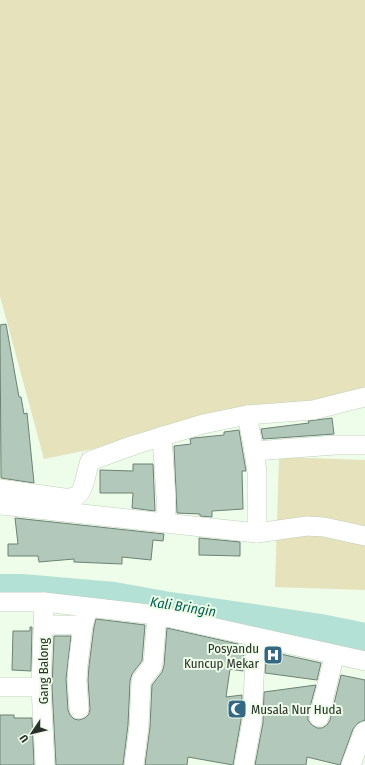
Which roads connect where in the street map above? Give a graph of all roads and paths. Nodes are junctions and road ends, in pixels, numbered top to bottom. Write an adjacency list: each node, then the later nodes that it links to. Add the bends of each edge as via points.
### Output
1 (365, 397): 2 (street, via 313,410)
2 (247, 415): 3 (street); 5 (street)
3 (162, 436): 6 (street, via 90,461 83,488 80,494 74,497 64,498); 8 (street)
4 (365, 445): 5 (street)
5 (254, 451): 9 (street, via 257,472)
6 (0, 489)
7 (0, 505): 8 (street)
8 (166, 522): 9 (street)
9 (257, 533): 10 (street, via 307,526)
10 (365, 536)
11 (0, 602): 12 (street)
12 (44, 602): 13 (street); 14 (street, Gang Balong)
13 (157, 615): 15 (street); 24 (street, via 153,665 141,681)
14 (43, 625): 19 (street, Gang Balong); 20 (street, via 84,620 77,680)
15 (256, 638): 16 (street); 25 (street, via 252,721)
16 (365, 661)
17 (332, 665): 21 (street)
18 (0, 687): 19 (street)
19 (41, 687): 23 (street, Gang Balong)
20 (79, 709)
21 (319, 717)
22 (365, 732): 26 (street, via 362,733)
23 (45, 765)
24 (134, 765)
25 (244, 765)
26 (351, 765)

